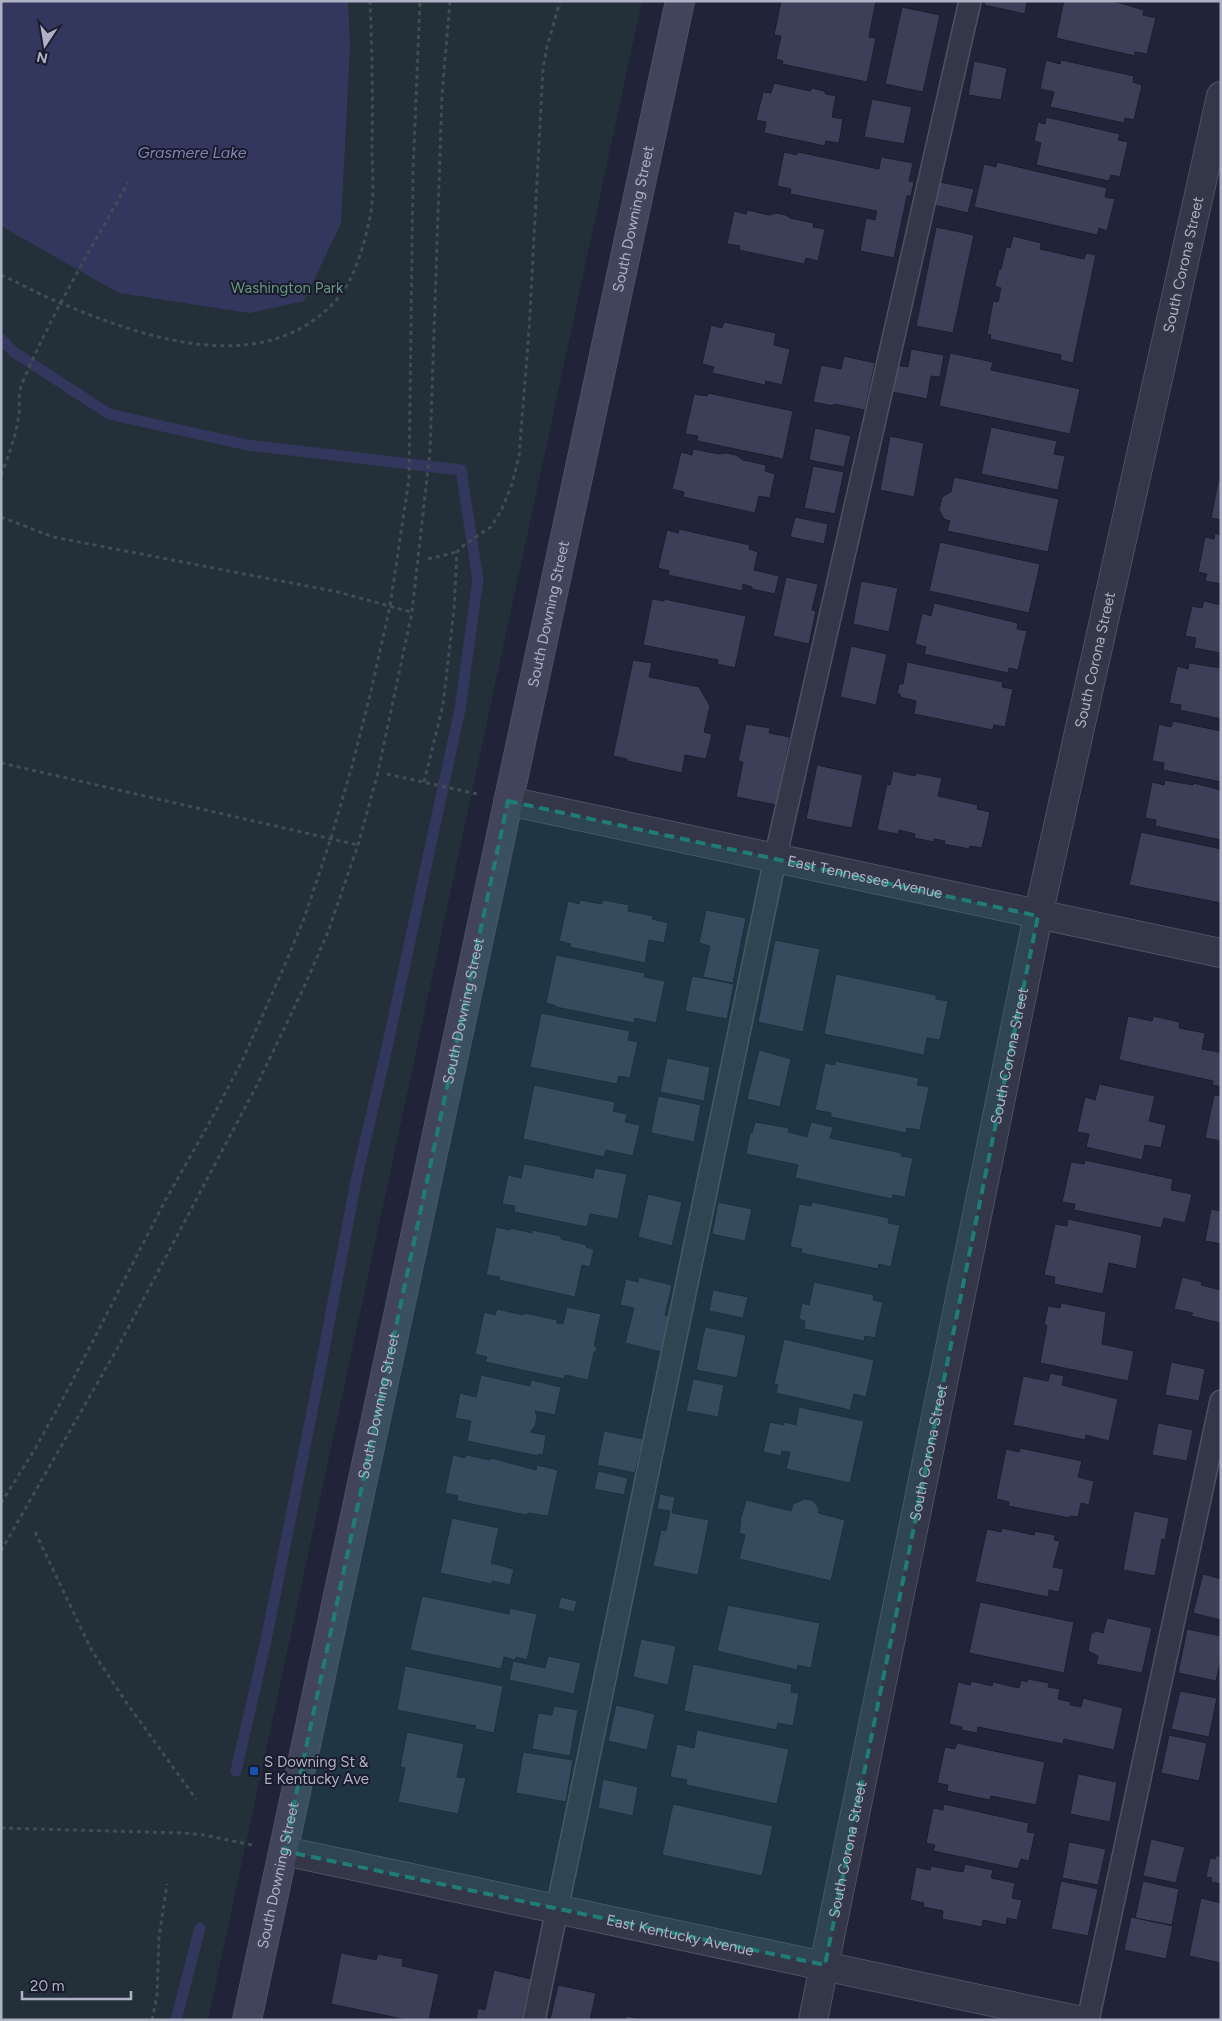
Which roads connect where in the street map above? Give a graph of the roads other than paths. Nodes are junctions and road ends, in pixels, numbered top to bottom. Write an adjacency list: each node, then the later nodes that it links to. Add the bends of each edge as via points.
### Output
1 (680, 1): 4 (main road, South Downing Street)
2 (970, 1): 5 (lane)
3 (1221, 96): 6 (street, South Corona Street)
4 (508, 801): 5 (street, East Tennessee Avenue); 9 (main road, South Downing Street)
5 (776, 859): 6 (street, East Tennessee Avenue); 10 (lane)
6 (1038, 916): 7 (street, East Tennessee Avenue); 11 (street, South Corona Street)
7 (1221, 953)
8 (1221, 1401): 16 (lane)
9 (284, 1851): 10 (street, East Kentucky Avenue); 12 (main road, South Downing Street)
10 (556, 1910): 11 (street, East Kentucky Avenue); 13 (lane)
11 (825, 1965): 14 (street, South Corona Street); 15 (street, East Kentucky Avenue)
12 (247, 2020)
13 (534, 2020)
14 (813, 2020)
15 (1077, 2020)
16 (1088, 2020)

